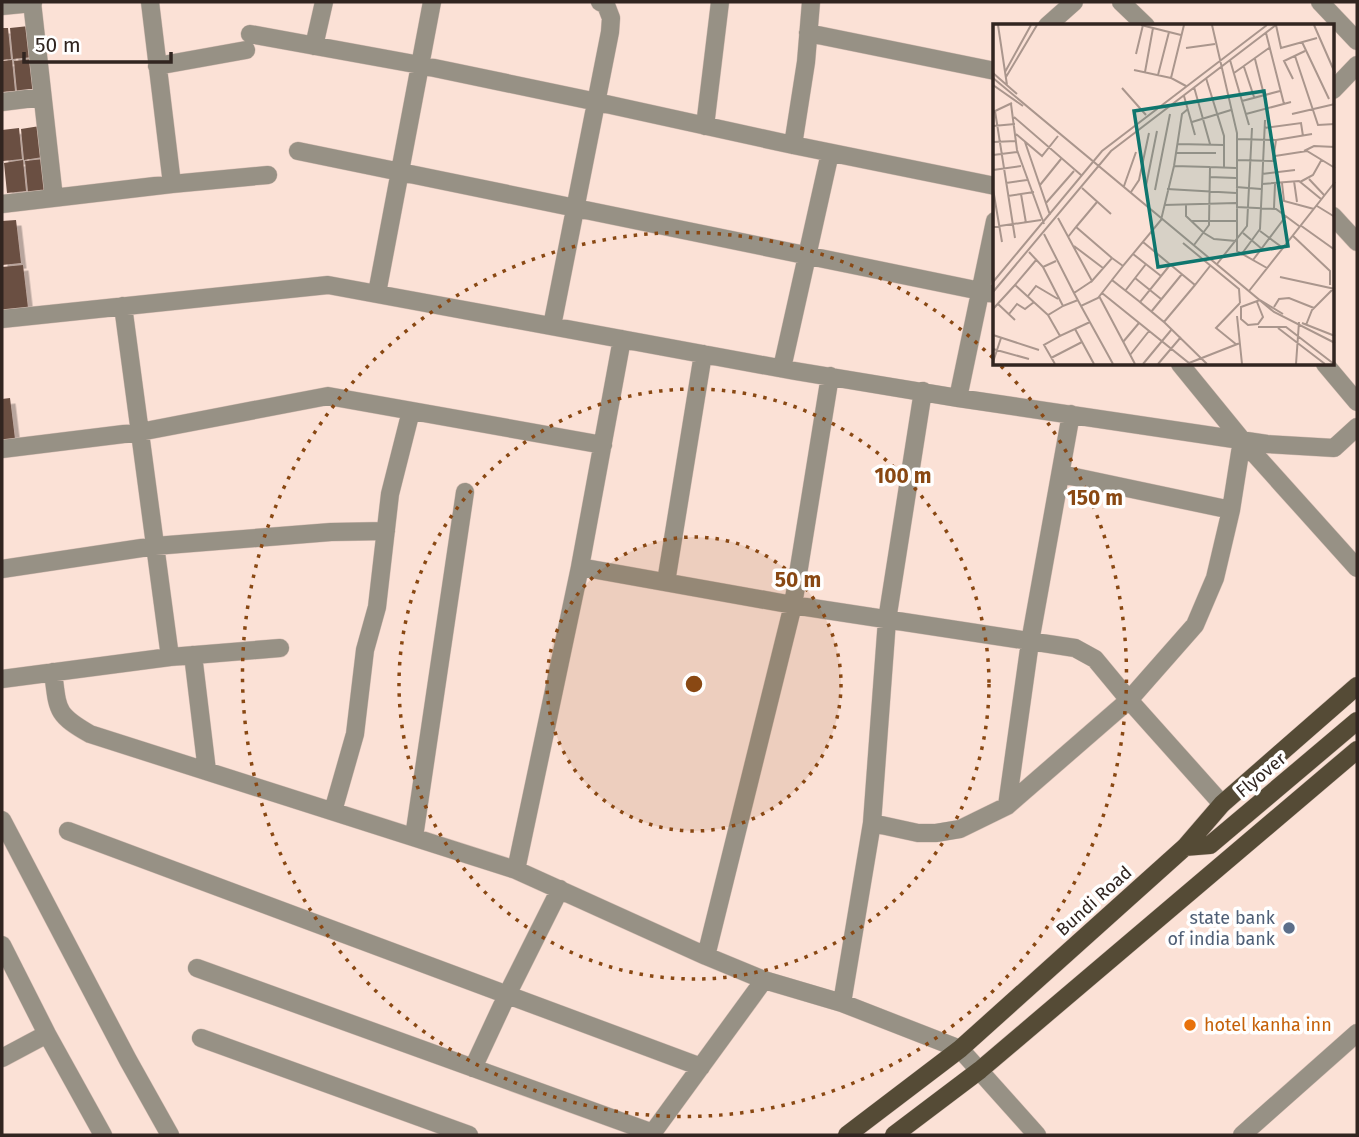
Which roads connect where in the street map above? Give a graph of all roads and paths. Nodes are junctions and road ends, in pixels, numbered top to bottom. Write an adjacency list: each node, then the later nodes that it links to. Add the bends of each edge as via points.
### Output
1 (32, 2): 11 (street); 22 (street)
2 (149, 2): 19 (street)
3 (324, 2): 16 (street)
4 (432, 2): 17 (street)
5 (600, 2): 24 (street, via 611,18)
6 (719, 2): 25 (street)
7 (811, 2): 14 (street)
8 (1074, 2): 12 (street)
9 (1121, 2): 13 (street)
10 (1320, 2): 15 (street)
11 (2, 6)
12 (1049, 24)
13 (1144, 24)
14 (808, 33): 20 (street); 26 (street)
15 (1357, 41)
16 (314, 46): 17 (street); 19 (street, via 248,42)
17 (420, 65): 24 (street); 29 (street)
18 (1357, 65): 21 (street)
19 (157, 66): 31 (street)
20 (993, 71)
21 (1334, 89)
22 (43, 97): 23 (street); 33 (street)
23 (2, 102)
24 (597, 102): 25 (street); 35 (street)
25 (705, 126): 26 (street)
26 (793, 145): 28 (street)
27 (298, 151): 29 (street)
28 (830, 153): 32 (street); 40 (street)
29 (399, 173): 35 (street); 41 (street)
30 (268, 175): 31 (street)
31 (172, 184): 33 (street)
32 (993, 186)
33 (54, 198): 34 (street)
34 (2, 204)
35 (575, 208): 40 (street); 45 (street)
36 (1334, 217): 37 (street)
37 (1352, 237): 39 (street)
38 (993, 239): 42 (street)
39 (1334, 243)
40 (808, 256): 42 (street); 50 (street)
41 (377, 293): 43 (street, via 328,285); 45 (street)
42 (987, 293): 53 (street)
43 (123, 306): 44 (street); 58 (street)
44 (2, 320)
45 (552, 326): 46 (street)
46 (622, 339): 47 (street); 60 (street)
47 (703, 354): 50 (street); 70 (street)
48 (1327, 366): 54 (street)
49 (1189, 367): 59 (street)
50 (782, 368): 51 (street)
51 (830, 376): 52 (street); 71 (street)
52 (923, 391): 53 (street); 72 (street)
53 (958, 398): 56 (street)
54 (1357, 402)
55 (411, 411): 58 (street, via 328,396); 60 (street); 65 (street, via 390,494)
56 (1071, 414): 59 (street); 62 (street)
57 (1357, 427): 59 (street, via 1334,448)
58 (140, 432): 61 (street); 66 (street)
59 (1242, 440): 64 (street); 68 (street)
60 (603, 445): 67 (street)
61 (2, 449)
62 (1061, 474): 64 (street); 73 (street)
63 (465, 492): 90 (street)
64 (1231, 510): 80 (street, via 1215,578 1195,625)
65 (386, 531): 66 (street); 86 (street, via 355,734)
66 (155, 546): 69 (street); 76 (street)
67 (580, 567): 70 (street); 92 (street)
68 (1357, 568)
69 (2, 569)
70 (666, 582): 71 (street)
71 (793, 605): 72 (street); 95 (street)
72 (887, 620): 73 (street); 88 (street)
73 (1030, 642): 80 (street, via 1075,648 1096,659); 85 (street)
74 (280, 648): 75 (street)
75 (193, 655): 76 (street); 83 (street)
76 (170, 657): 77 (street)
77 (53, 672): 78 (street); 83 (street, via 58,709 70,723 90,734)
78 (2, 679)
79 (1357, 686): 84 (main road, Bundi Road)
80 (1129, 700): 84 (street); 85 (street)
81 (1357, 721): 91 (main road, Flyover, via 1210,845)
82 (1357, 750): 107 (main road)
83 (207, 771): 86 (street)
84 (1222, 804): 91 (main road, Bundi Road)
85 (1007, 806): 88 (street, via 960,829 936,833)
86 (333, 811): 90 (street)
87 (2, 820): 110 (street)
88 (872, 822): 99 (street)
89 (68, 831): 98 (street)
90 (414, 837): 92 (street)
91 (1185, 847): 103 (main road, Bundi Road)
92 (516, 870): 93 (street)
93 (560, 890): 95 (street); 98 (street)
94 (2, 945): 101 (street)
95 (706, 956): 97 (street)
96 (197, 968): 106 (street)
97 (764, 980): 99 (street); 105 (street)
98 (507, 995): 105 (street); 106 (street)
99 (842, 1003): 103 (street)
100 (1357, 1033): 115 (street)
101 (47, 1034): 104 (street); 109 (street)
102 (201, 1038): 111 (street)
103 (960, 1049): 107 (street); 112 (main road, Bundi Road)
104 (2, 1058)
105 (701, 1067): 108 (street)
106 (472, 1068): 108 (street)
107 (980, 1070): 113 (main road); 114 (street)
108 (652, 1134)
109 (103, 1135)
110 (170, 1135)
111 (469, 1135)
112 (848, 1135)
113 (894, 1135)
114 (1037, 1135)
115 (1242, 1135)

